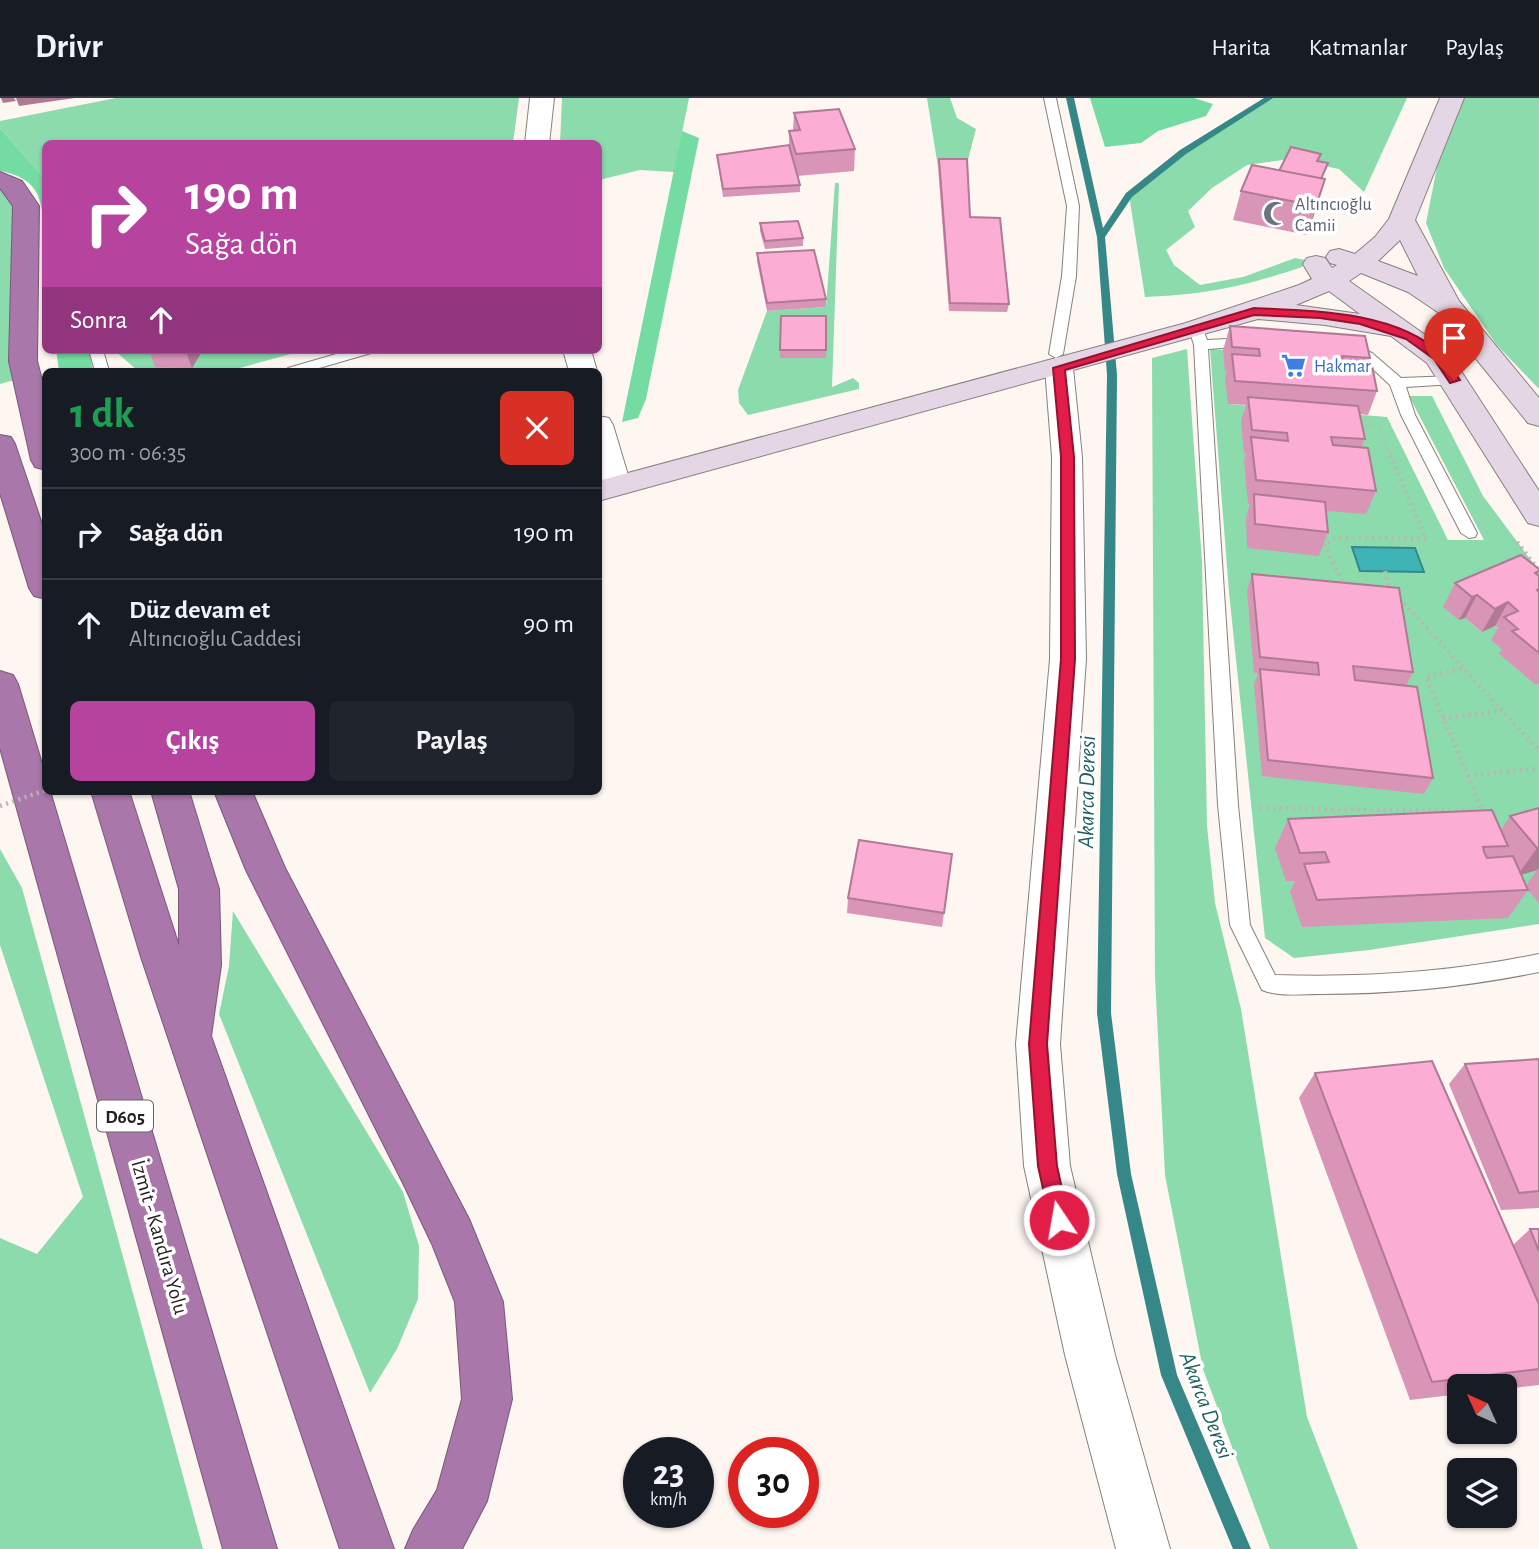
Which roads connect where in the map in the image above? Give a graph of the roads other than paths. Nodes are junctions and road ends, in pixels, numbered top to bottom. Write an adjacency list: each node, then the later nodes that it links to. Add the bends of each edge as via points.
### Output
1 (542, 98): 5 (street)
2 (1050, 98): 21 (lane, via 1073,206)
3 (1431, 98): 7 (main road)
4 (1452, 98): 8 (main road)
5 (537, 140)
6 (6, 181): 16 (highway, via 23,181 38,203); 26 (highway, via 26,215 23,361)
7 (1387, 193)
8 (1389, 218): 9 (main road, via 1386,241); 10 (main road, via 1359,234); 13 (main road)
9 (1359, 262): 10 (main road); 11 (main road)
10 (1325, 266): 12 (main road); 14 (main road); 15 (main road, via 1264,288)
11 (1404, 280): 12 (main road, via 1373,286); 13 (main road)
12 (1363, 303): 17 (main road)
13 (1449, 307): 25 (main road)
14 (1254, 311): 15 (main road); 17 (main road, via 1320,314)
15 (1191, 328): 18 (lane); 21 (main road); 38 (lane, via 1240,925 1269,984 1329,987 1387,983)
16 (42, 329)
17 (1410, 337): 23 (main road, via 1438,357)
18 (1261, 341)
19 (1335, 343): 24 (lane, via 1367,356)
20 (352, 354): 22 (lane)
21 (1057, 361): 28 (main road); 43 (street, via 1067,457 1068,659 1039,1057 1047,1166 1090,1355)
22 (303, 368)
23 (1454, 380): 24 (lane); 29 (main road)
24 (1397, 383): 30 (lane, via 1408,415)
25 (1539, 417)
26 (42, 443)
27 (0, 444): 31 (highway)
28 (603, 482)
29 (1539, 516)
30 (1469, 533)
31 (42, 575)
32 (0, 684): 37 (highway, İzmit - Kandıra Yolu / D605)
33 (0, 792): 37 (highway)
34 (111, 795): 39 (highway)
35 (171, 795): 39 (highway, via 199,889 200,965)
36 (235, 795): 42 (highway, via 266,870 480,1302 487,1399 461,1501)
37 (44, 836): 40 (highway, İzmit - Kandıra Yolu / D605)
38 (1539, 963)
39 (191, 1039): 41 (highway)
40 (250, 1549)
41 (367, 1549)
42 (432, 1549)
43 (1143, 1549)

